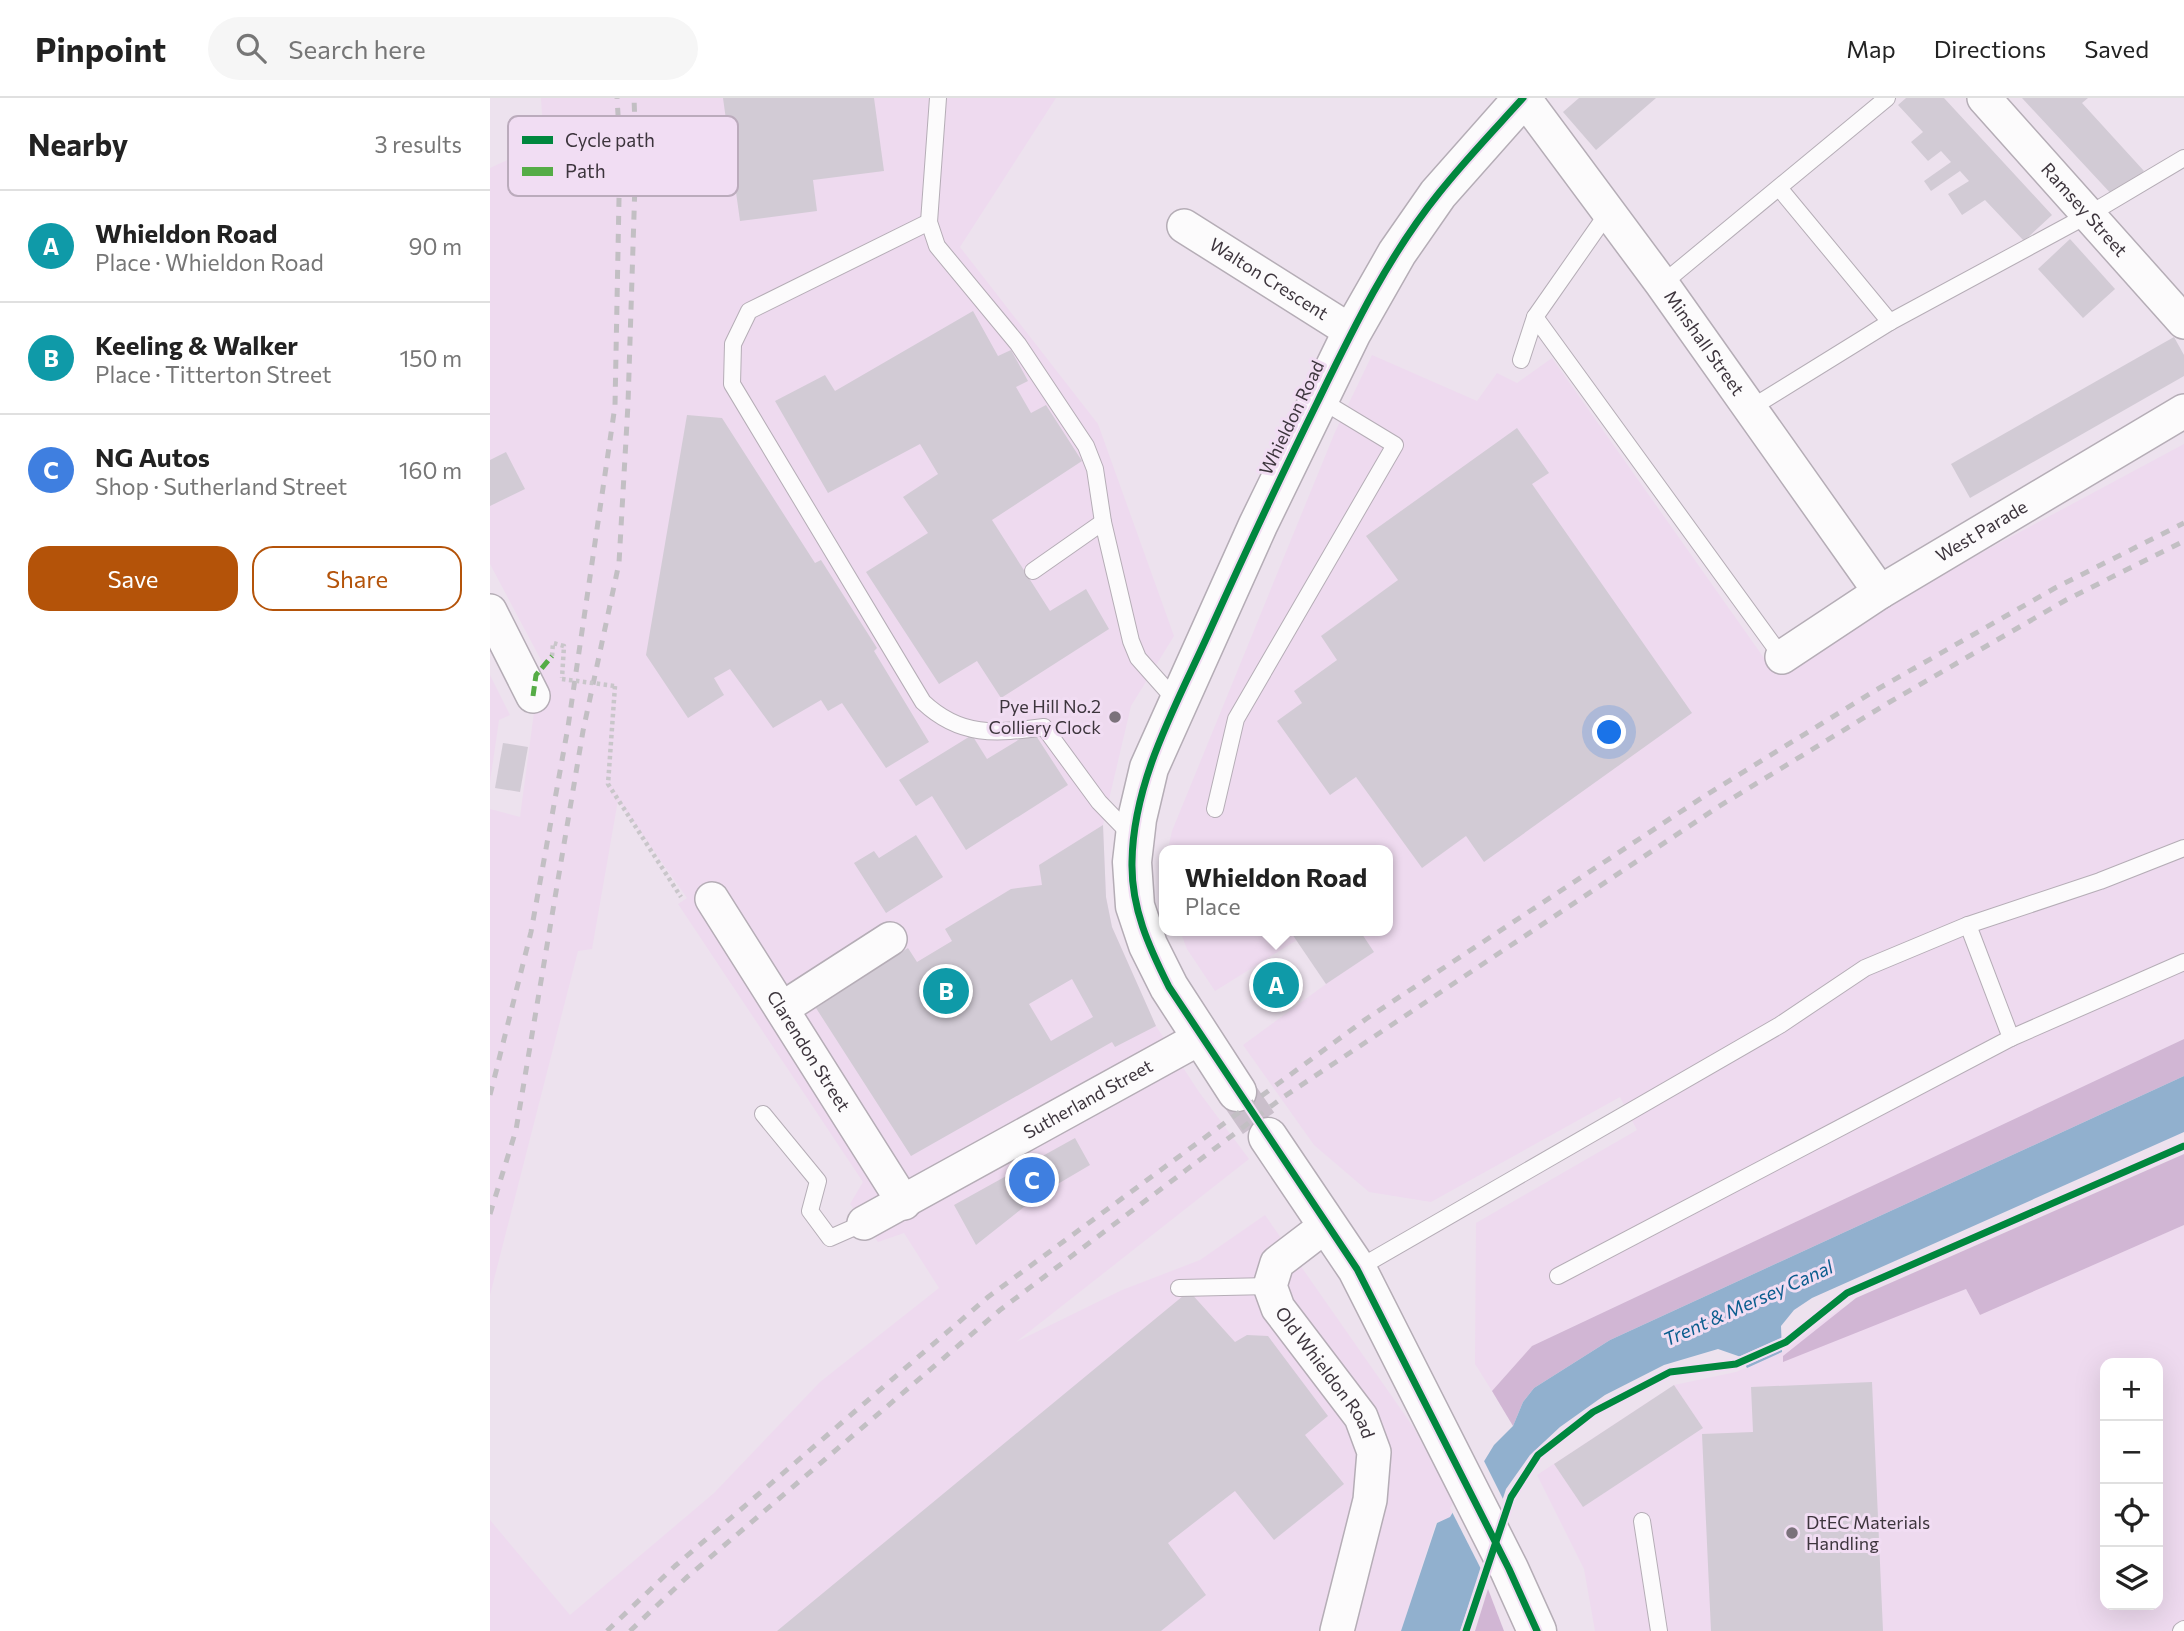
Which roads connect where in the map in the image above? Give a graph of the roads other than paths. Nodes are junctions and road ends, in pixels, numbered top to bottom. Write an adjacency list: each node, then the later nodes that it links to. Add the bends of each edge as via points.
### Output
1 (938, 98): 9 (lane)
2 (1523, 98): 7 (street, Minshall Street); 15 (street, Whieldon Road, via 1438,194 1397,253)
3 (1887, 98): 6 (lane)
4 (1984, 98): 8 (street, Ramsey Street)
5 (2184, 158): 8 (lane)
6 (1780, 189): 11 (lane); 13 (lane)
7 (1607, 214): 11 (street, Minshall Street); 12 (lane)
8 (2088, 215): 13 (lane); 14 (street, Ramsey Street)
9 (929, 222): 20 (lane, via 937,246 1018,344 1086,446 1095,469); 28 (lane, via 749,312 733,344 732,384 923,702 942,720 971,729 1007,732 1044,727 1099,802)
10 (1184, 226): 15 (street, Walton Crescent)
11 (1662, 284): 18 (street, Minshall Street)
12 (1535, 317): 16 (lane); 24 (lane)
13 (1891, 322): 18 (lane)
14 (2184, 322)
15 (1352, 332): 17 (street, Whieldon Road)
16 (1521, 360)
17 (1319, 399): 26 (street, Whieldon Road); 27 (lane, via 1395,445 1237,719)
18 (1751, 408): 22 (street, Minshall Street)
19 (2184, 411): 22 (street, West Parade)
20 (1103, 522): 21 (lane); 26 (lane, via 1138,658)
21 (1033, 571)
22 (1880, 593): 24 (street, West Parade)
23 (490, 611): 25 (street)
24 (1782, 657)
25 (533, 696)
26 (1178, 703): 28 (street, Whieldon Road, via 1149,768)
27 (1215, 808)
28 (1134, 838): 35 (street, Whieldon Road, via 1135,906 1164,977)
29 (2184, 848): 31 (lane)
30 (712, 899): 34 (street, Clarendon Street)
31 (1968, 925): 36 (lane); 43 (lane, via 1865,968 1780,1025)
32 (890, 939): 34 (street)
33 (2184, 962): 36 (lane)
34 (783, 1008): 40 (street, Clarendon Street)
35 (1200, 1038): 37 (street, Whieldon Road); 40 (street, Sutherland Street)
36 (2011, 1038): 44 (lane)
37 (1237, 1092)
38 (763, 1114): 41 (lane, via 818,1181 810,1211 830,1238)
39 (1269, 1137): 42 (street)
40 (904, 1203): 41 (street, Sutherland Street)
41 (864, 1223)
42 (1328, 1224): 43 (street); 45 (street, Old Whieldon Road, via 1277,1263)
43 (1357, 1269): 49 (street)
44 (1558, 1276)
45 (1270, 1286): 46 (lane); 48 (street, Old Whieldon Road, via 1278,1308 1361,1417 1374,1452 1370,1500)
46 (1179, 1288)
47 (1642, 1521): 50 (lane)
48 (1337, 1631)
49 (1537, 1631)
50 (1659, 1631)

